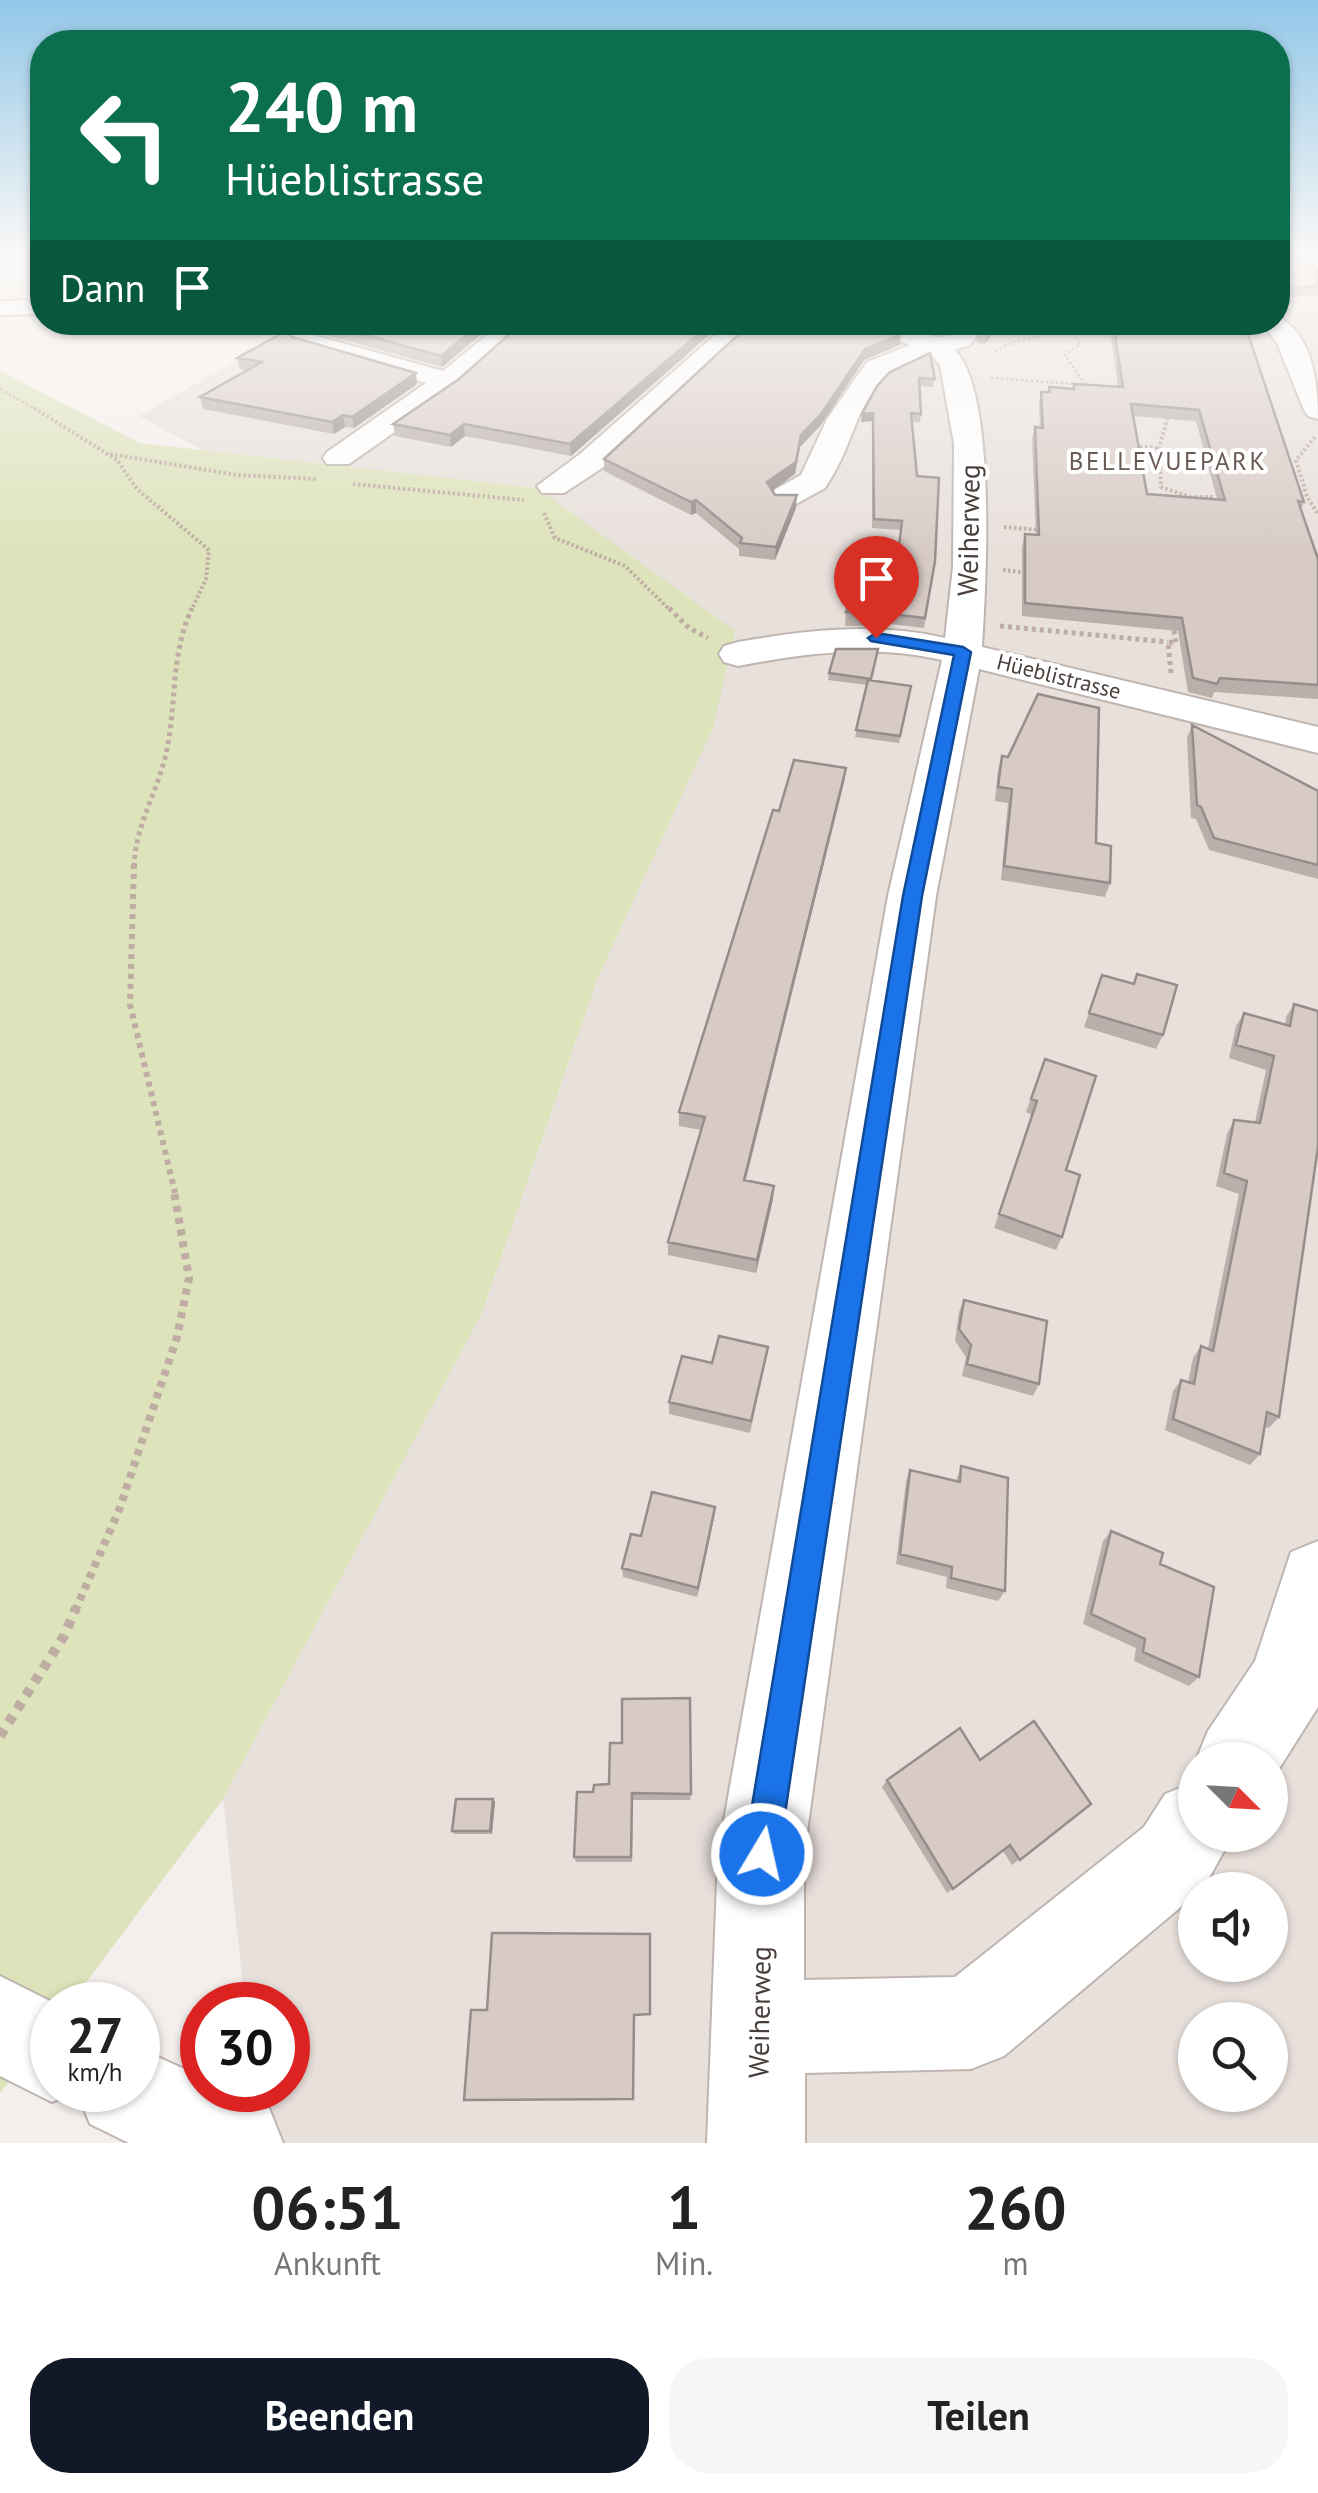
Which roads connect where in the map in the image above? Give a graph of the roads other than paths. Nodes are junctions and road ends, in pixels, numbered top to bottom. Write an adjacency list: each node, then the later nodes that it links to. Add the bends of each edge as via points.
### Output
1 (349, 353): 8 (street)
2 (387, 353): 8 (street, via 407,359)
3 (482, 353): 9 (street)
4 (711, 353): 12 (street, via 591,461)
5 (942, 353): 7 (street)
6 (1289, 353): 10 (street)
7 (946, 355): 13 (street, via 904,355 877,368 842,420 814,481); 14 (street, Weiherweg, via 969,444)
8 (411, 371): 9 (street)
9 (448, 381): 11 (street)
10 (1314, 416)
11 (339, 474)
12 (553, 486)
13 (785, 496)
14 (977, 639): 15 (street, Hüeblistrasse, via 809,640); 16 (street, Hüeblistrasse); 21 (street, Weiherweg, via 912,896 762,1854)
15 (738, 654)
16 (1318, 740)
17 (1318, 1579): 18 (street, via 1289,1681)
18 (1249, 1742)
19 (1178, 1851): 21 (street, via 971,2023)
20 (0, 2022): 22 (street)
21 (760, 2027): 25 (street, Weiherweg)
22 (30, 2041)
23 (160, 2107): 24 (street)
24 (234, 2143)
25 (756, 2143)

